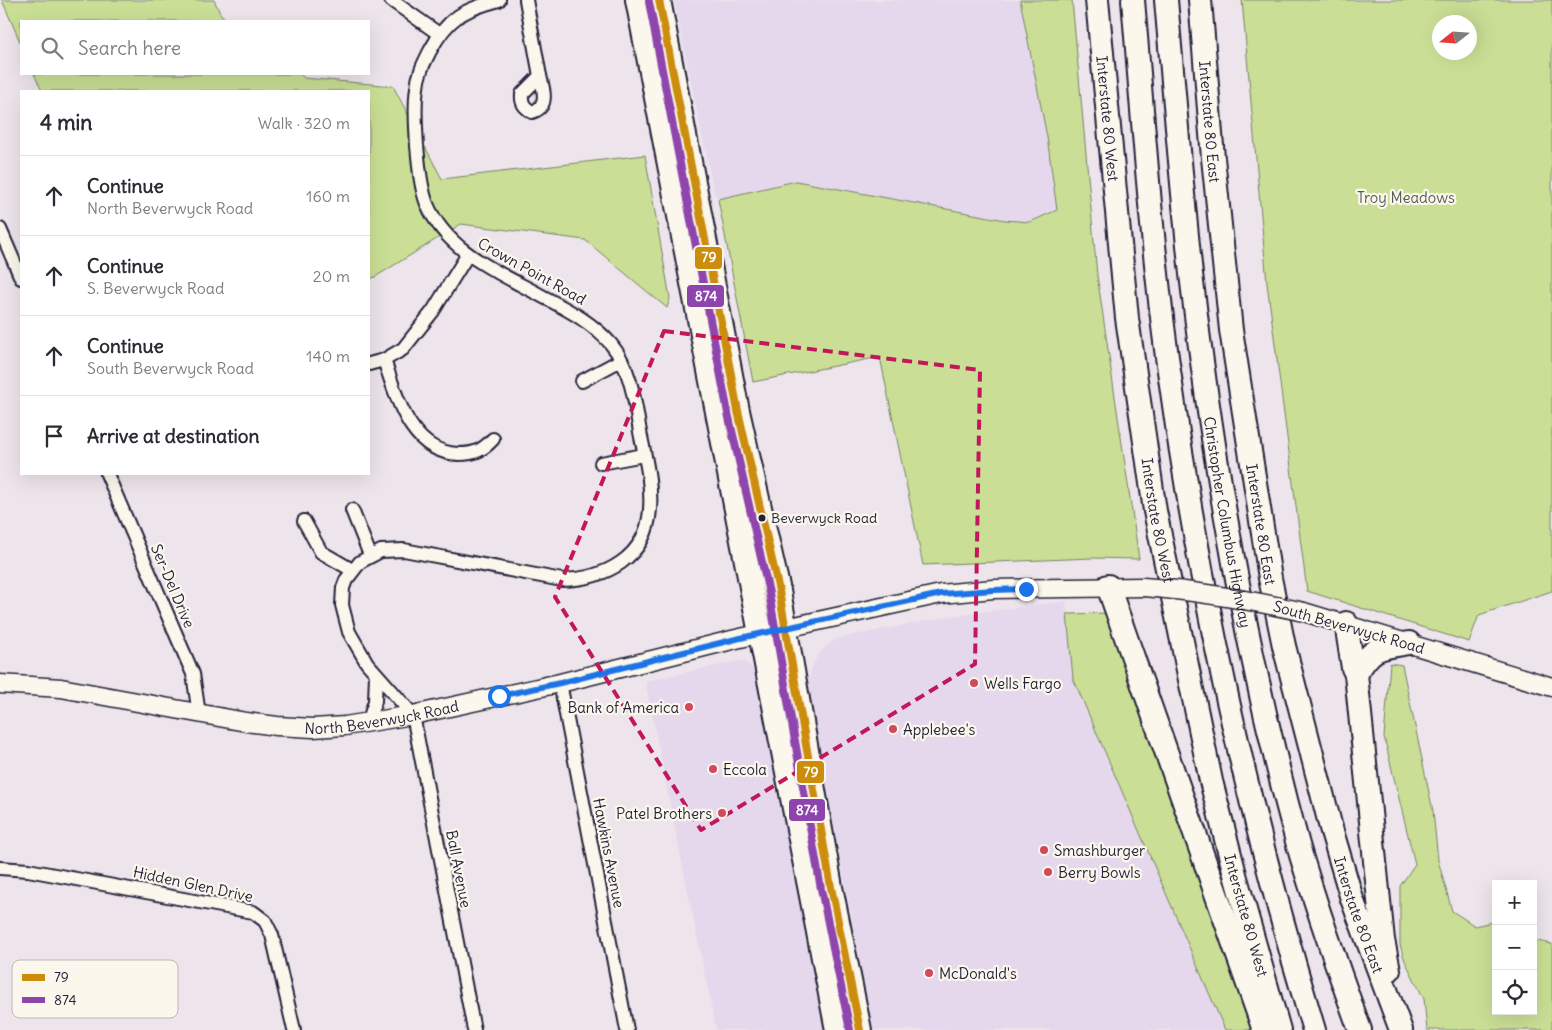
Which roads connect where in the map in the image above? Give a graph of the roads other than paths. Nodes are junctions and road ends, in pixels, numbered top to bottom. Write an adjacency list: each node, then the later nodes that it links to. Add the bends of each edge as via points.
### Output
1 (391, 0): 11 (street)
2 (499, 0): 11 (street, Crown Point Road, via 457,17)
3 (526, 0): 12 (street)
4 (627, 0): 10 (street)
5 (659, 0): 30 (highway, via 738,411)
6 (1097, 0): 33 (highway, Interstate 80 West, via 1134,364 1154,511)
7 (1133, 0): 51 (highway, via 1167,354 1194,535 1250,800)
8 (1166, 0): 52 (highway, Christopher Columbus Highway, via 1191,274 1238,582 1275,756 1299,846)
9 (1200, 0): 53 (highway, Interstate 80 East, via 1231,330 1270,578 1284,646 1331,828 1352,899)
10 (639, 11): 31 (highway)
11 (439, 34): 14 (street, Crown Point Road, via 417,84 418,158 422,188 434,217 452,242)
12 (540, 76)
13 (0, 229): 15 (street)
14 (468, 254): 16 (street, via 433,310 403,349); 17 (street, Crown Point Road, via 583,318 606,339)
15 (20, 276)
16 (384, 360): 18 (street); 20 (street, via 409,423 439,450 453,454 476,452)
17 (621, 360): 19 (street); 21 (street, Crown Point Road, via 635,404)
18 (370, 364)
19 (582, 381)
20 (493, 439)
21 (644, 455): 22 (street); 26 (street, Crown Point Road, via 650,492 647,528 627,558 607,571 562,580 404,550 380,551)
22 (601, 463)
23 (107, 475): 39 (street, Ser-Del Drive, via 193,674)
24 (352, 510): 26 (street)
25 (304, 521): 27 (street, via 321,552)
26 (370, 555): 27 (street, Crown Point Road)
27 (352, 570): 34 (street, Crown Point Road, via 343,588 344,618 356,646)
28 (1108, 586): 29 (main road, South Beverwyck Road, bridge, via 1204,592); 30 (main road, South Beverwyck Road, via 956,592); 48 (highway)
29 (1346, 623): 32 (main road, South Beverwyck Road); 35 (highway)
30 (785, 628): 31 (main road, South Beverwyck Road); 47 (highway)
31 (760, 634): 36 (main road, North Beverwyck Road); 46 (highway)
32 (1409, 643): 35 (highway, via 1372,652); 38 (main road, South Beverwyck Road)
33 (1187, 668): 49 (highway, Interstate 80 West, via 1236,878); 50 (highway)
34 (376, 674): 40 (street, Crown Point Road); 41 (street, via 376,701)
35 (1356, 674): 53 (highway, via 1384,940)
36 (560, 683): 40 (main road, North Beverwyck Road); 45 (street, Hawkins Avenue)
37 (0, 684): 39 (main road, North Beverwyck Road, via 61,688)
38 (1552, 687)
39 (199, 714): 41 (main road, North Beverwyck Road, via 313,728)
40 (413, 715): 41 (main road, North Beverwyck Road); 44 (street, Ball Avenue)
41 (368, 723)
42 (0, 868): 43 (street, Hidden Glen Drive, via 28,870 253,912 265,921 272,935)
43 (294, 1030)
44 (474, 1030)
45 (627, 1030)
46 (837, 1030)
47 (860, 1030)
48 (1264, 1030)
49 (1279, 1030)
50 (1291, 1030)
51 (1314, 1030)
52 (1360, 1030)
53 (1401, 1030)

